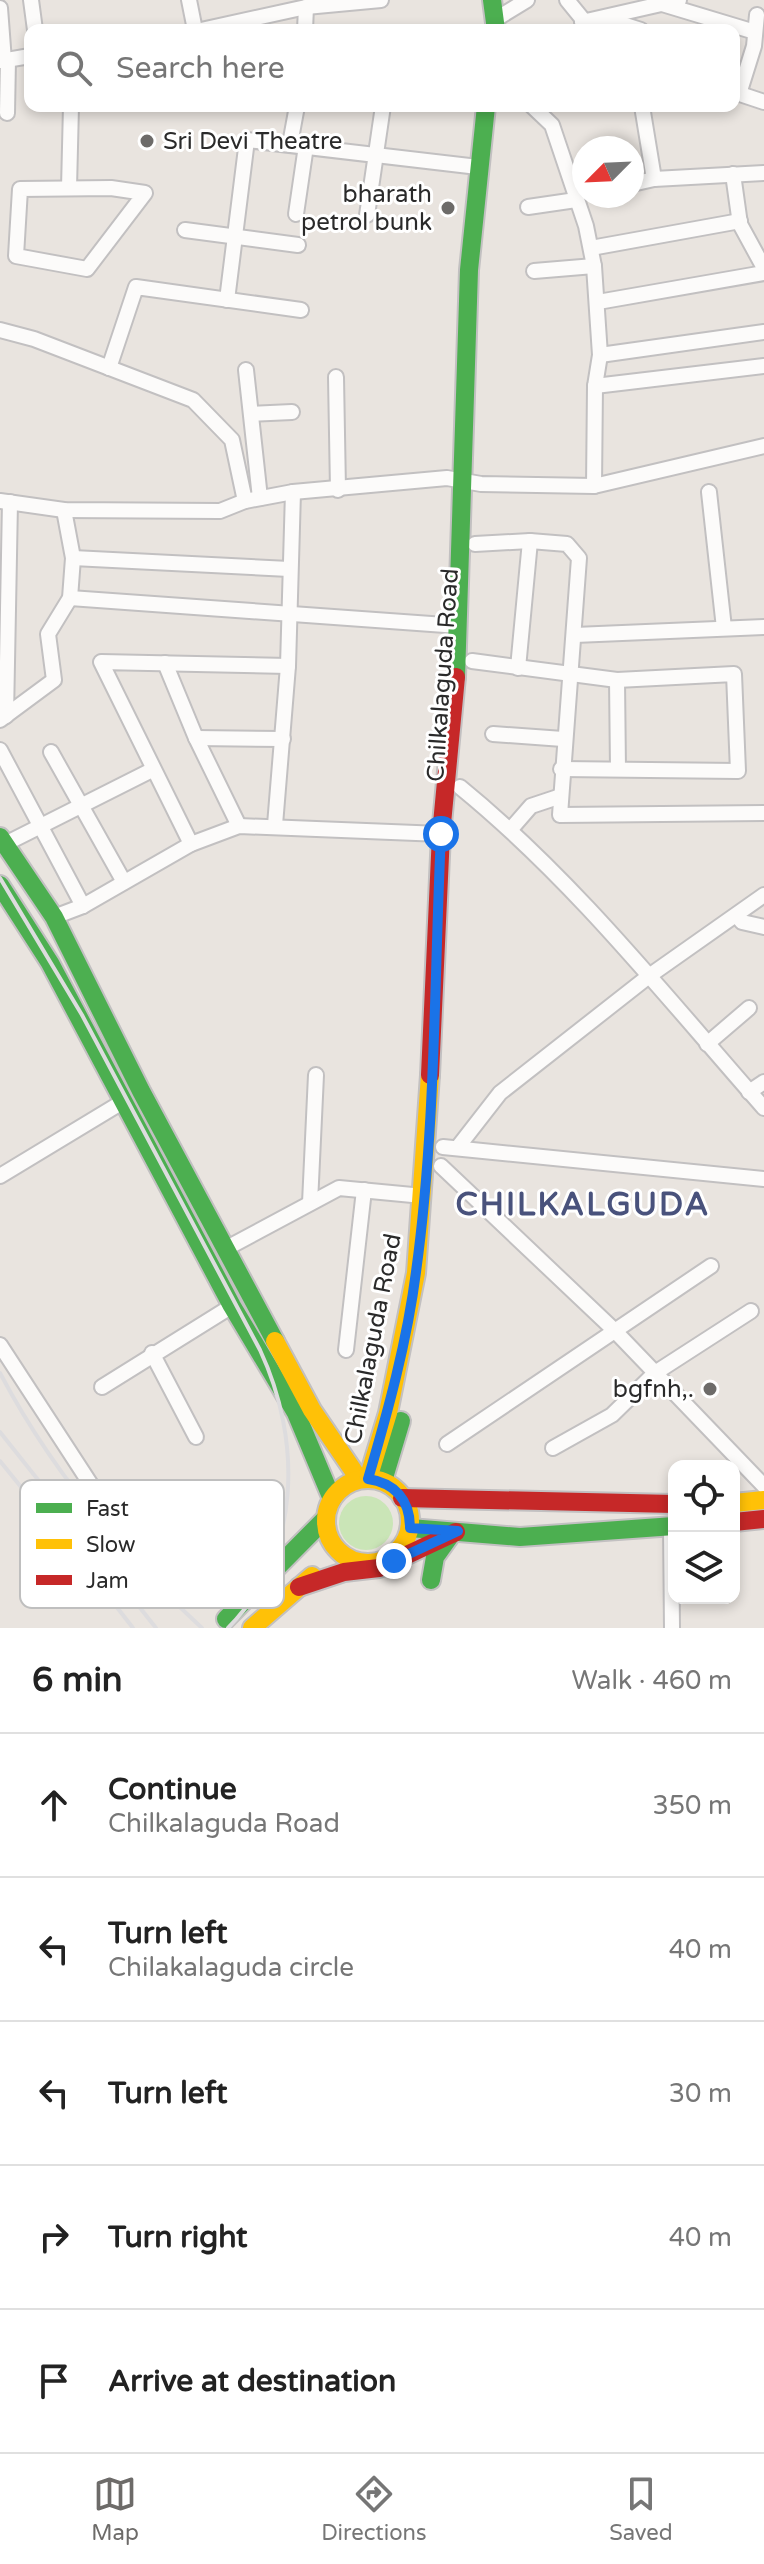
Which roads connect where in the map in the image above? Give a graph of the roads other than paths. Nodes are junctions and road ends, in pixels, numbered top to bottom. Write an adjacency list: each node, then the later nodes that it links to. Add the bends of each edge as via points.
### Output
1 (31, 0): 14 (street)
2 (189, 0): 15 (street)
3 (381, 0): 10 (street)
4 (492, 0): 18 (main road)
5 (527, 0): 18 (street)
6 (567, 0): 19 (street)
7 (679, 0): 9 (street)
8 (752, 0): 12 (street)
9 (662, 4): 13 (street); 22 (street)
10 (306, 7): 16 (street); 17 (street)
11 (0, 8): 26 (street)
12 (761, 17): 24 (street)
13 (602, 18): 20 (street); 21 (street)
14 (34, 24)
15 (196, 24)
16 (226, 24)
17 (305, 24)
18 (496, 24)
19 (585, 24)
20 (591, 24)
21 (622, 24)
22 (728, 24)
23 (740, 27): 24 (street)
24 (755, 32): 27 (street)
25 (24, 57): 26 (street)
26 (4, 61): 36 (street)
27 (741, 62)
28 (740, 94): 29 (street)
29 (764, 102)
30 (71, 112): 46 (street)
31 (296, 112): 37 (street)
32 (382, 112): 39 (street)
33 (485, 112): 40 (main road, Chilkalaguda Road)
34 (538, 112): 44 (street, via 552,125)
35 (643, 112): 43 (street)
36 (7, 113)
37 (290, 144): 38 (street); 54 (street, via 247,140)
38 (306, 146): 39 (street); 50 (street)
39 (377, 154): 40 (street); 51 (street)
40 (478, 167): 74 (main road, Chilkalaguda Road, via 469,270)
41 (764, 173): 42 (street)
42 (733, 174): 43 (street); 52 (street)
43 (654, 179): 45 (street)
44 (572, 180)
45 (644, 181)
46 (69, 188): 46 (street, via 20,189 16,256 87,269 145,193)
47 (572, 198): 48 (street)
48 (528, 207)
49 (581, 208): 56 (street)
50 (296, 214)
51 (367, 215)
52 (740, 221): 56 (street); 58 (street)
53 (185, 230): 54 (street)
54 (236, 237): 55 (street); 60 (street)
55 (298, 245)
56 (591, 248): 57 (street)
57 (594, 266): 59 (street); 61 (street)
58 (764, 270): 61 (street)
59 (534, 271)
60 (227, 300): 62 (street); 67 (street, via 136,287)
61 (598, 302): 65 (street)
62 (301, 310)
63 (0, 330): 67 (street)
64 (764, 332): 65 (street)
65 (600, 355): 70 (street)
66 (764, 366): 70 (street)
67 (109, 368): 79 (street, via 193,400 232,440)
68 (246, 370): 72 (street)
69 (336, 377): 76 (street)
70 (595, 386): 75 (street)
71 (292, 412): 72 (street)
72 (251, 414): 79 (street)
73 (764, 446): 75 (street)
74 (465, 486): 75 (street); 76 (street, via 447,478); 83 (main road, Chilkalaguda Road); 89 (main road, Chilkalaguda Road, via 459,507)
75 (594, 486)
76 (338, 490): 77 (street)
77 (293, 492): 79 (street); 85 (street)
78 (709, 492): 91 (street)
79 (253, 499): 81 (street, via 220,511)
80 (5, 501): 81 (street); 86 (street)
81 (64, 510): 84 (street)
82 (530, 541): 83 (street); 92 (street, via 567,544 579,558); 96 (street)
83 (475, 544): 93 (main road, Chilkalaguda Road)
84 (73, 558): 85 (street); 87 (street)
85 (289, 569): 88 (street)
86 (5, 588): 99 (street)
87 (70, 598): 88 (street); 99 (street, via 48,634 54,680)
88 (288, 614): 89 (street); 95 (street)
89 (459, 626): 117 (main road, Chilkalaguda Road)
90 (764, 627): 91 (street)
91 (724, 628): 92 (street)
92 (575, 635): 97 (street)
93 (472, 661): 96 (street); 109 (main road, Chilkalaguda Road)
94 (165, 663): 95 (street); 101 (street); 108 (street, via 101,662)
95 (288, 666): 102 (street)
96 (518, 668): 97 (street)
97 (569, 673): 98 (street); 103 (street)
98 (617, 680): 107 (street); 107 (street, via 734,674 738,771)
99 (3, 718)
100 (493, 734): 103 (street)
101 (196, 738): 102 (street); 115 (street)
102 (283, 739): 114 (street)
103 (563, 739): 106 (street)
104 (0, 750): 113 (street)
105 (51, 752): 111 (street)
106 (561, 769): 107 (street); 110 (street)
107 (618, 769)
108 (152, 770): 111 (street); 119 (street)
109 (460, 787): 116 (street); 135 (main road, Chilkalaguda Road)
110 (561, 796): 112 (street, via 560,815); 116 (street, via 531,806)
111 (80, 805): 113 (street); 120 (street)
112 (764, 813)
113 (39, 824): 118 (street); 123 (street)
114 (275, 825): 115 (street); 117 (street)
115 (239, 826): 119 (street)
116 (511, 829): 127 (street)
117 (441, 834): 139 (main road, Chilkalaguda Road)
118 (3, 840): 125 (main road)
119 (191, 844): 120 (street)
120 (124, 882): 123 (street)
121 (0, 885): 133 (main road, via 50,963)
122 (764, 895): 124 (street)
123 (83, 906): 125 (street)
124 (737, 916): 126 (street); 127 (street)
125 (54, 917): 141 (main road)
126 (764, 927)
127 (649, 976): 129 (street); 135 (street, via 500,1093)
128 (749, 1008): 129 (street)
129 (707, 1044): 132 (street)
130 (316, 1075): 140 (street)
131 (764, 1082): 132 (street)
132 (749, 1092): 134 (street)
133 (124, 1101): 136 (street); 143 (main road)
134 (764, 1108)
135 (447, 1154): 137 (street); 145 (street); 155 (main road, Chilkalaguda Road, via 431,1275 402,1416)
136 (0, 1176)
137 (764, 1179)
138 (364, 1190): 139 (street); 140 (street, via 339,1188); 147 (street)
139 (423, 1196): 155 (main road, Chilkalaguda Road, via 416,1273)
140 (310, 1203): 141 (street)
141 (227, 1248): 155 (main road, via 312,1410)
142 (711, 1266): 145 (street)
143 (232, 1306): 148 (street); 158 (main road, via 296,1413)
144 (751, 1311): 149 (street)
145 (613, 1329): 149 (street); 152 (street)
146 (0, 1345): 154 (street)
147 (346, 1350)
148 (152, 1353): 150 (street); 151 (street)
149 (655, 1373): 153 (street, via 612,1415); 156 (street)
150 (102, 1387)
151 (196, 1437)
152 (447, 1444)
153 (553, 1448)
154 (88, 1480)
155 (370, 1480): 157 (main road); 158 (main road)
156 (764, 1486)
157 (402, 1498): 160 (main road); 167 (main road)
158 (332, 1499): 163 (main road)
159 (764, 1500): 161 (main road)
160 (540, 1502): 162 (main road); 170 (main road)
161 (740, 1502)
162 (668, 1504)
163 (325, 1519): 171 (main road, via 330,1541); 172 (main road)
164 (764, 1519): 165 (main road)
165 (740, 1521)
166 (668, 1526): 170 (main road)
167 (410, 1528): 169 (main road); 171 (main road, via 404,1544 384,1560 372,1564)
168 (672, 1532): 180 (street)
169 (455, 1533): 170 (main road); 173 (main road, via 435,1557); 174 (main road, via 379,1568 344,1572)
170 (550, 1535)
171 (346, 1558): 174 (main road)
172 (284, 1560)
173 (431, 1580)
174 (299, 1587): 175 (main road)
175 (284, 1600)
176 (237, 1608): 178 (main road)
177 (275, 1608): 179 (main road)
178 (226, 1619)
179 (252, 1628)
180 (672, 1628)

